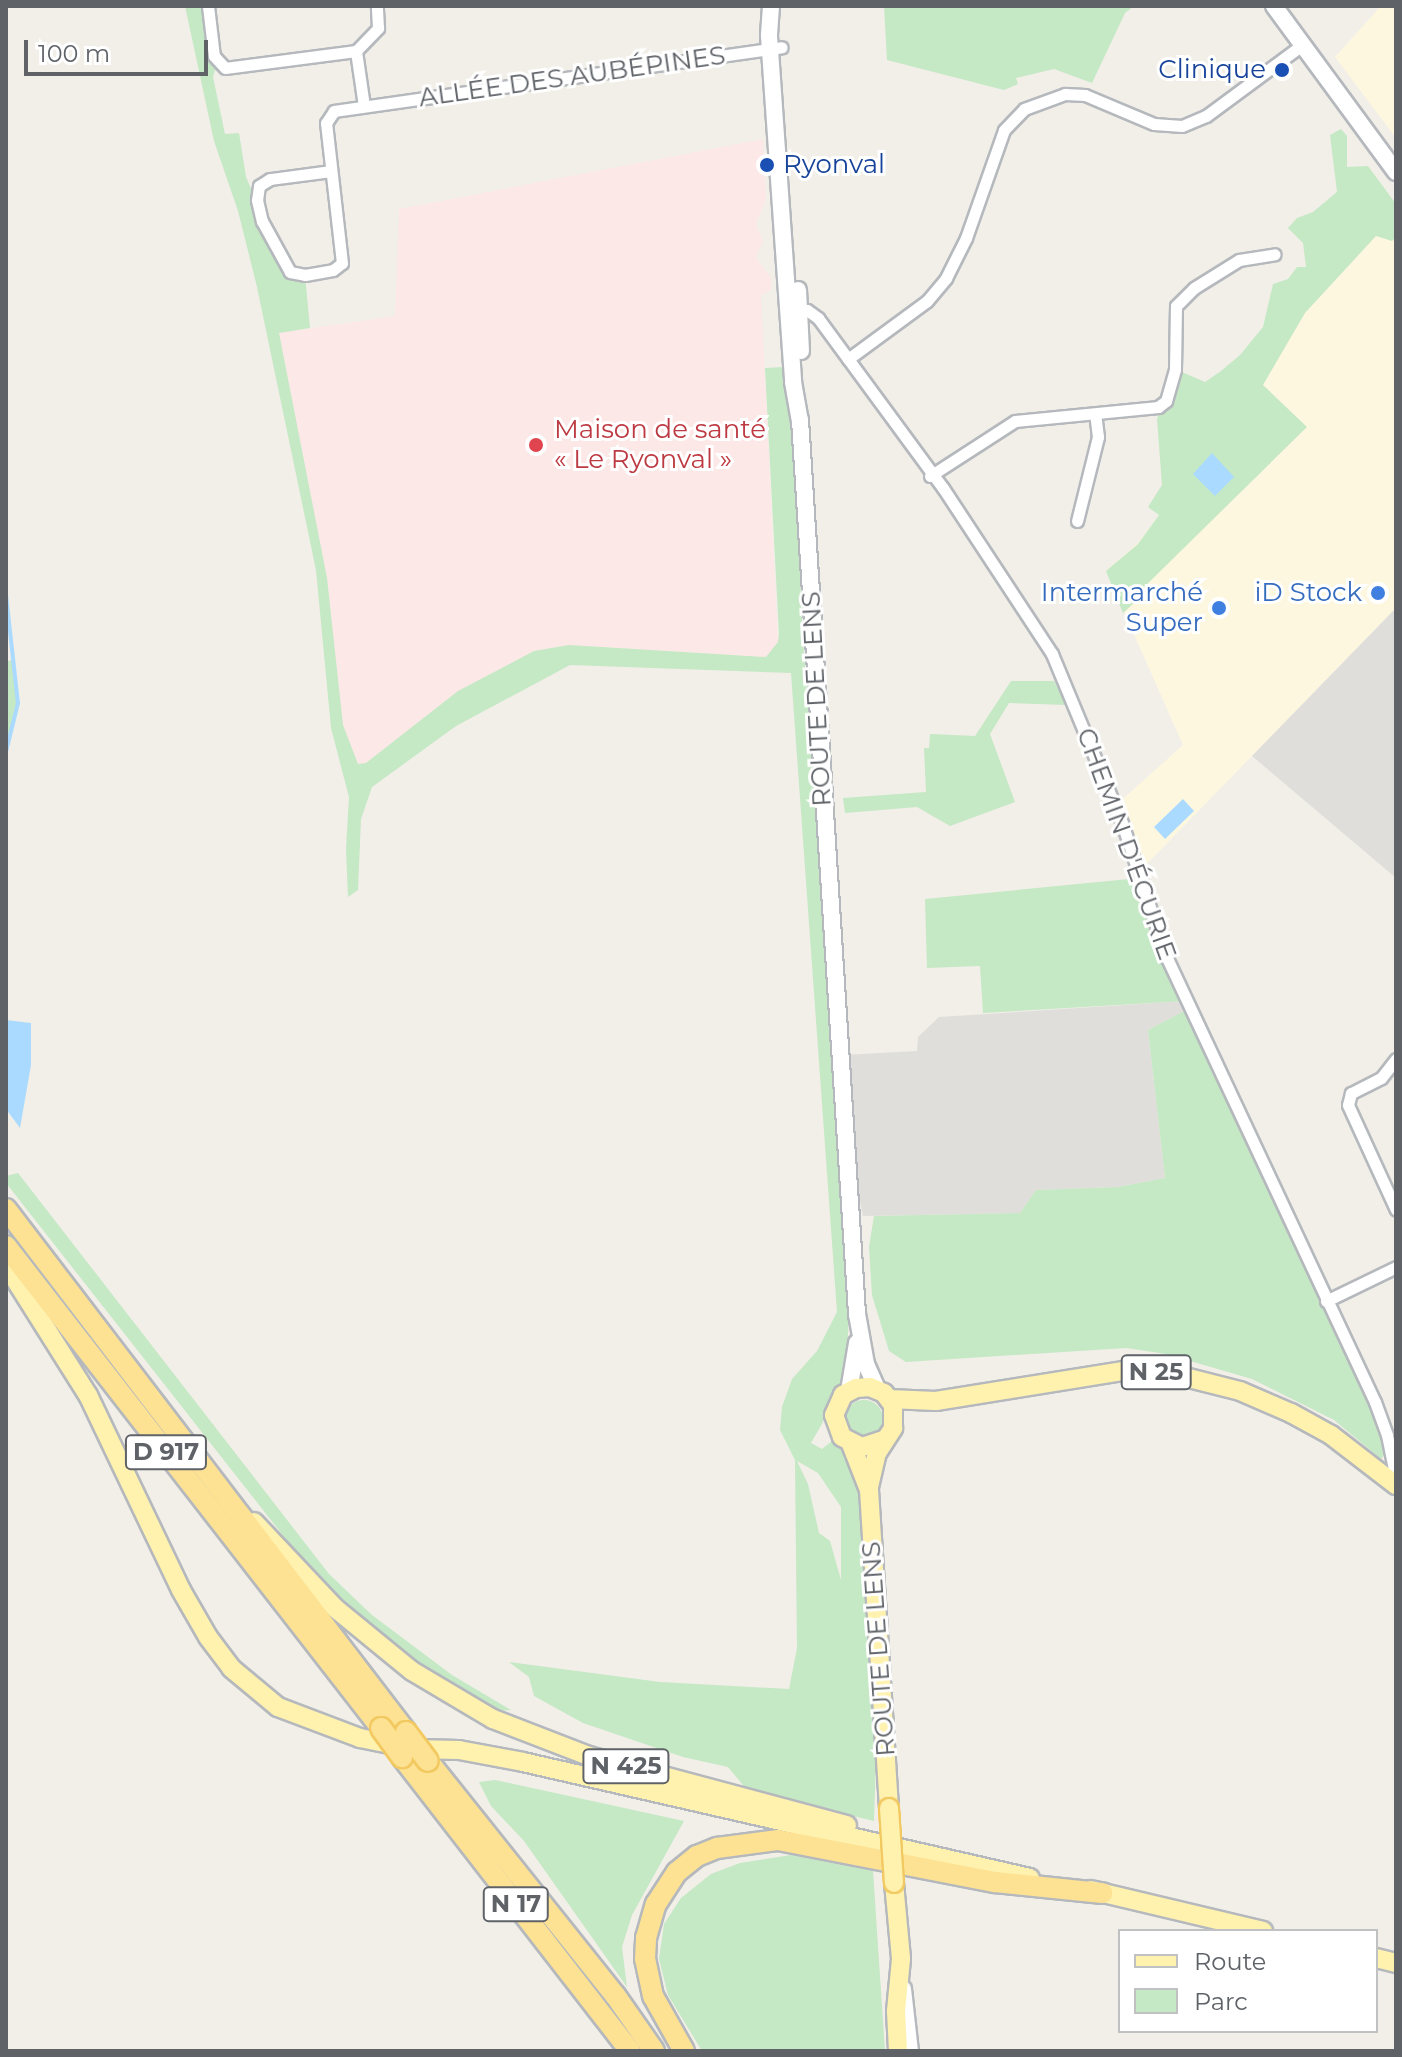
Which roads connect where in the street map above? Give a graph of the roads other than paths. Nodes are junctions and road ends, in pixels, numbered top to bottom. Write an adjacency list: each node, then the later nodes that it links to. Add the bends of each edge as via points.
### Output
1 (208, 6): 7 (street, via 214,56 225,68)
2 (377, 6): 7 (street, via 378,28)
3 (772, 6): 6 (main road, ROUTE DE LENS)
4 (1274, 6): 5 (main road)
5 (1302, 45): 10 (main road); 13 (street, via 1206,116 1182,126 1154,124 1085,95 1065,94 1024,109 1004,130 966,238 946,278 927,301)
6 (775, 48): 8 (street, ALLÉE DES AUBÉPINES); 12 (main road, ROUTE DE LENS)
7 (356, 51): 8 (street)
8 (364, 106): 9 (street, ALLÉE DES AUBÉPINES, via 334,111 327,118)
9 (331, 171): 9 (street, via 270,179 259,186 262,221 290,272 305,275 342,263)
10 (1396, 172)
11 (1275, 254): 14 (street, via 1239,260 1176,306 1175,369 1166,401 1148,410)
12 (794, 309): 13 (street, CHEMIN D'ÉCURIE, via 813,313); 24 (main road, ROUTE DE LENS, via 793,382 800,420)
13 (848, 359): 15 (street, CHEMIN D'ÉCURIE)
14 (1095, 414): 15 (street, via 1015,421); 16 (street, via 1096,452)
15 (930, 476): 23 (street, CHEMIN D'ÉCURIE, via 989,555 1052,654 1119,815 1167,958)
16 (1077, 521)
17 (1396, 1059): 19 (street, via 1381,1078 1351,1093 1348,1105)
18 (6, 1209): 33 (highway, D 917)
19 (1396, 1210)
20 (6, 1246): 34 (highway, D 917, bridge)
21 (6, 1265): 36 (main road, N 425, via 76,1373 208,1637 231,1668 278,1707 360,1738 523,1762)
22 (1396, 1267): 23 (street)
23 (1326, 1301): 29 (street, CHEMIN D'ÉCURIE, via 1387,1435)
24 (859, 1334): 25 (main road); 26 (main road, ROUTE DE LENS)
25 (849, 1391): 26 (main road, via 863,1386); 28 (main road, via 834,1415 838,1431)
26 (883, 1394): 27 (main road, via 895,1420); 30 (main road, N 25, via 936,1401 1124,1371 1165,1372 1240,1391 1291,1413)
27 (884, 1440): 28 (main road, via 868,1447); 32 (main road)
28 (851, 1444): 32 (main road)
29 (1388, 1450): 30 (street); 31 (street)
30 (1368, 1463): 31 (main road, N 25)
31 (1396, 1482)
32 (869, 1490): 38 (main road, ROUTE DE LENS, bridge)
33 (225, 1495): 35 (highway, D 917, bridge); 36 (main road, N 425, via 335,1608 412,1671 503,1723 561,1747 681,1783)
34 (402, 1757): 39 (highway, N 17)
35 (428, 1761): 40 (highway, N 17)
36 (1102, 1893): 37 (main road, N 425); 41 (highway, via 995,1882 778,1840 717,1848 677,1872 656,1904 646,1938 653,1996)
37 (1255, 1929)
38 (901, 1959): 42 (main road, ROUTE DE LENS); 43 (main road)
39 (630, 2051)
40 (654, 2051)
41 (684, 2051)
42 (898, 2051)
43 (910, 2051)

